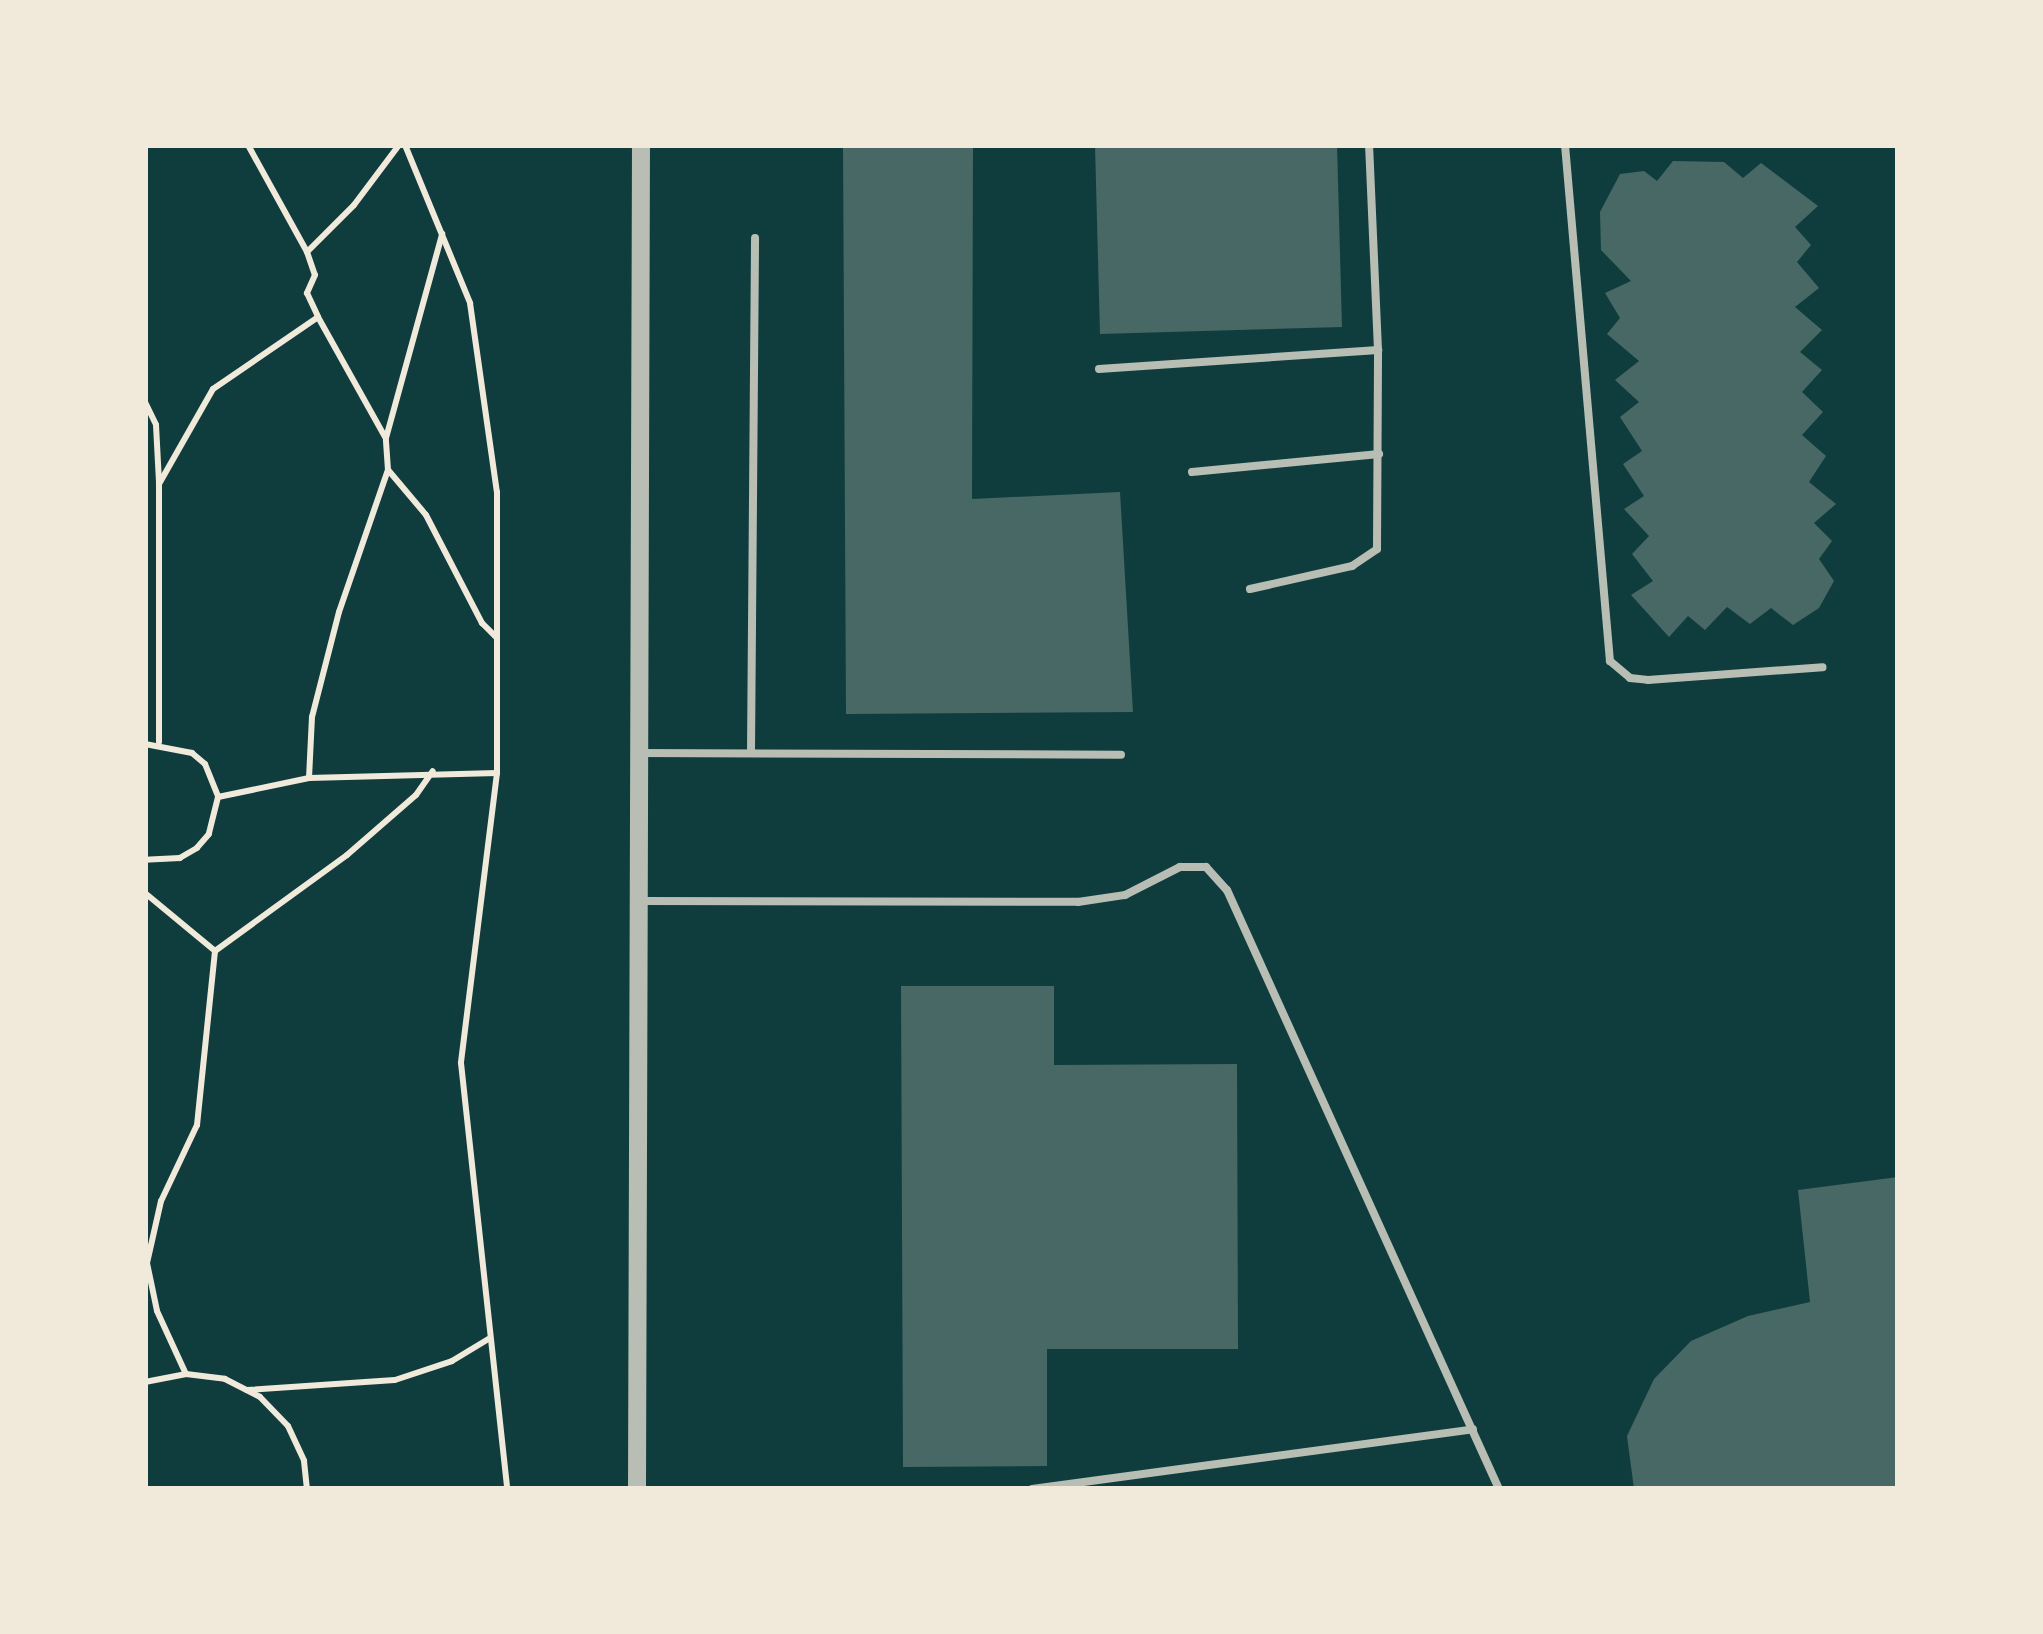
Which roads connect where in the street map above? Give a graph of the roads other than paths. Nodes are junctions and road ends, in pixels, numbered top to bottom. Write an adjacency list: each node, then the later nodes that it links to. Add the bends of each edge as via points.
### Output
1 (641, 145): 11 (street)
2 (1368, 145): 5 (lane)
3 (1565, 145): 10 (lane, via 1610,661 1630,678 1648,680)
4 (755, 238): 12 (lane)
5 (1378, 350): 6 (lane); 7 (lane)
6 (1098, 369)
7 (1378, 454): 8 (lane); 9 (lane, via 1380,533 1368,559)
8 (1192, 472)
9 (1250, 589)
10 (1823, 667)
11 (639, 753): 12 (lane); 14 (street)
12 (751, 753): 13 (lane)
13 (1122, 755)
14 (639, 901): 15 (lane, via 1078,902 1125,895 1180,867 1206,867 1227,890); 16 (street)
15 (1472, 1429): 17 (lane); 18 (lane)
16 (637, 1489)
17 (1032, 1489)
18 (1499, 1489)

